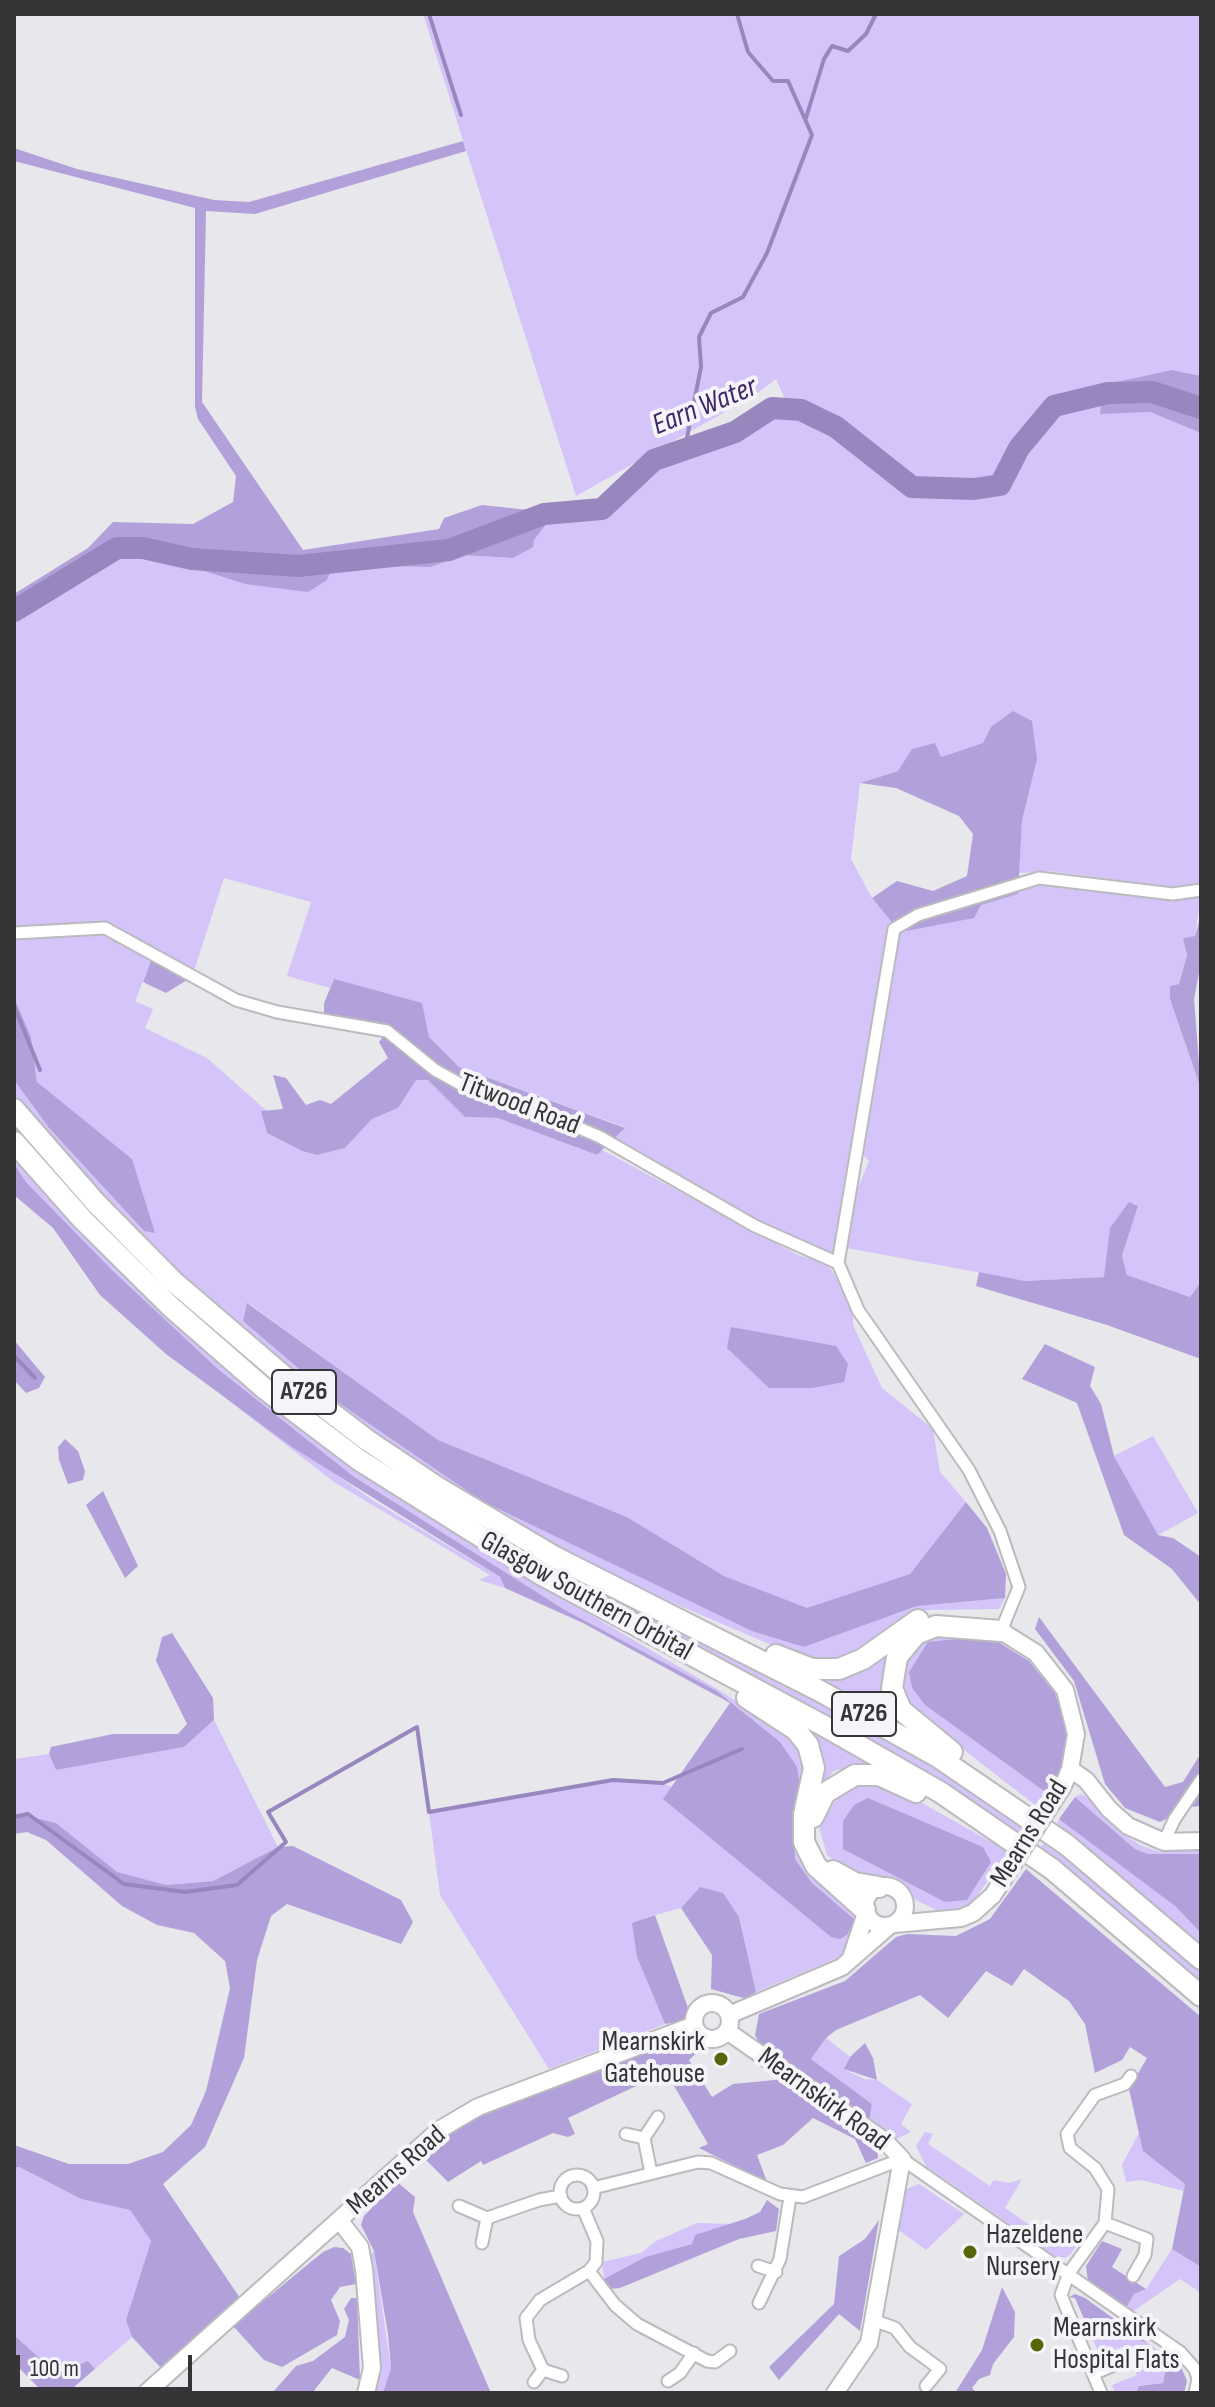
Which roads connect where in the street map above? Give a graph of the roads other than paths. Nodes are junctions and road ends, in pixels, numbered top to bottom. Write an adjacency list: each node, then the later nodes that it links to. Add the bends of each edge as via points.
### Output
1 (1201, 890): 5 (street, via 1173,894 1039,878 918,915 894,929)
2 (14, 933): 5 (street, Titwood Road, via 105,928 236,1000 387,1031 462,1085 600,1137 755,1226)
3 (14, 1109): 6 (highway, Glasgow Southern Orbital / A726, via 137,1246 286,1378 437,1487)
4 (14, 1142): 7 (highway, Glasgow Southern Orbital / A726, via 134,1272 286,1405 426,1504)
5 (838, 1263): 8 (street, via 858,1310 969,1470 1000,1531 1019,1587)
6 (649, 1605): 8 (highway, via 800,1665 826,1670 863,1659 911,1623 935,1614 966,1614); 13 (highway, Glasgow Southern Orbital / A726, via 893,1731)
7 (601, 1608): 14 (highway, Glasgow Southern Orbital / A726, via 896,1765); 17 (highway, via 803,1737 814,1768 804,1842 816,1866)
8 (1001, 1631): 9 (street, via 1036,1653 1065,1690 1076,1734); 13 (highway, via 936,1626 916,1634 897,1657 892,1688 908,1718)
9 (1070, 1769): 12 (street, Mearns Road, via 1128,1826); 18 (street, Mearns Road, bridge, via 993,1895 973,1913)
10 (1201, 1780): 12 (street)
11 (1201, 1841): 12 (street, Mearns Road)
12 (1164, 1842)
13 (1067, 1845): 20 (highway, Glasgow Southern Orbital / A726)
14 (1052, 1869): 15 (highway, via 902,1784 879,1775 855,1775 825,1793 815,1811 813,1838 824,1862 841,1877); 22 (highway, Glasgow Southern Orbital / A726)
15 (879, 1887): 16 (street, via 894,1889); 17 (street, via 866,1899)
16 (903, 1900): 18 (street); 19 (street, via 903,1914)
17 (866, 1911): 19 (street, via 875,1923); 21 (street)
18 (935, 1920): 19 (street, Mearns Road)
19 (891, 1925): 21 (street)
20 (1201, 1959)
21 (851, 1960): 23 (street)
22 (1201, 1996)
23 (728, 2023): 24 (street, via 710,2039); 24 (street, via 717,2004 706,2004 696,2012); 29 (street, Mearnskirk Road)
24 (694, 2025): 37 (street, Mearns Road, via 478,2107 439,2130)
25 (1131, 2076): 38 (street, via 1125,2084 1095,2095 1067,2134 1070,2148 1108,2189)
26 (658, 2117): 28 (street)
27 (626, 2134): 28 (street)
28 (644, 2138): 30 (street)
29 (902, 2159): 33 (street, via 813,2194); 43 (street); 46 (street, Mearnskirk Road)
30 (651, 2173): 31 (street); 33 (street, via 711,2163)
31 (593, 2188): 32 (street, via 583,2177 573,2176 561,2186); 35 (street, via 593,2198)
32 (561, 2196): 35 (street, via 567,2206); 36 (street)
33 (790, 2197): 42 (street)
34 (459, 2206): 36 (street)
35 (583, 2208): 41 (street, via 598,2251)
36 (487, 2218): 39 (street)
37 (340, 2221): 57 (street, Mearns Road); 58 (street, via 360,2247 364,2269 372,2368)
38 (1105, 2223): 43 (street); 44 (street, via 1147,2239)
39 (482, 2243)
40 (758, 2266): 42 (street)
41 (589, 2271): 48 (street, via 626,2316); 50 (street, via 540,2300 526,2318)
42 (776, 2272): 45 (street)
43 (1069, 2273): 51 (street, via 1061,2295); 53 (street, via 1180,2352)
44 (1133, 2276)
45 (759, 2303)
46 (873, 2320): 56 (street, via 895,2328 940,2369); 59 (street, Mearnskirk Road, via 866,2350)
47 (730, 2351): 48 (street, via 715,2362)
48 (694, 2353): 54 (street)
49 (1123, 2361): 51 (street)
50 (543, 2370): 52 (street); 55 (street)
51 (1093, 2374): 60 (street)
52 (562, 2376)
53 (1199, 2379): 61 (street)
54 (668, 2381)
55 (534, 2382)
56 (926, 2386)
57 (146, 2393)
58 (366, 2393)
59 (835, 2393)
60 (1101, 2393)
61 (1195, 2393)

